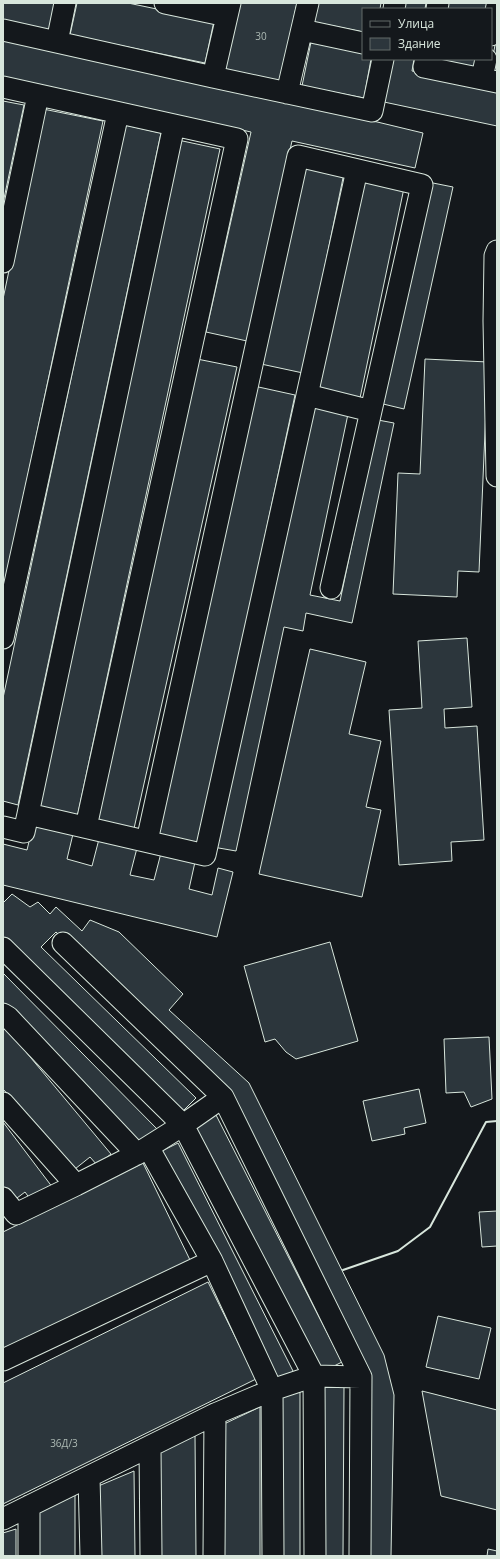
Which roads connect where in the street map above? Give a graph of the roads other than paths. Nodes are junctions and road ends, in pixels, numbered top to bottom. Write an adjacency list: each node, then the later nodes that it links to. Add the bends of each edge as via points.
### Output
1 (65, 3): 9 (lane)
2 (165, 3): 5 (lane)
3 (308, 3): 7 (lane)
4 (497, 6): 8 (lane)
5 (228, 10): 14 (lane)
6 (3, 30): 9 (lane)
7 (302, 30): 10 (lane); 16 (lane)
8 (492, 30)
9 (57, 42): 14 (lane)
10 (362, 43)
11 (383, 60): 16 (lane, via 372,111)
12 (426, 60): 13 (lane, via 424,67)
13 (488, 73)
14 (213, 77): 16 (lane)
15 (3, 87): 17 (lane)
16 (287, 93)
17 (38, 95): 18 (lane); 22 (lane)
18 (118, 113): 19 (lane); 27 (lane)
19 (174, 125): 28 (lane); 30 (lane, via 237,139)
20 (357, 170): 23 (lane); 24 (lane, via 422,185); 31 (lane, via 298,156)
21 (497, 251): 25 (lane, via 494,321)
22 (3, 262)
23 (307, 395): 24 (lane); 31 (lane, via 205,855)
24 (371, 411): 26 (lane)
25 (497, 476)
26 (331, 588)
27 (3, 638)
28 (28, 814): 29 (lane, via 24,832); 30 (lane)
29 (3, 827)
30 (86, 827): 31 (lane)
31 (146, 841)
32 (63, 943): 35 (lane)
33 (3, 948): 37 (lane)
34 (3, 1014): 38 (lane)
35 (223, 1097): 37 (lane); 45 (lane)
36 (3, 1103): 39 (lane)
37 (184, 1125): 38 (lane); 44 (lane)
38 (142, 1150): 39 (lane); 42 (lane)
39 (76, 1185): 41 (lane)
40 (3, 1198): 41 (lane)
41 (9, 1218)
42 (212, 1261): 43 (lane); 46 (lane)
43 (3, 1360)
44 (314, 1376): 45 (lane); 46 (lane); 57 (lane)
45 (360, 1377): 58 (lane)
46 (272, 1390): 47 (lane); 56 (lane)
47 (215, 1414): 48 (lane); 55 (lane)
48 (150, 1447): 49 (lane); 54 (lane)
49 (89, 1477): 50 (lane); 53 (lane)
50 (29, 1506): 51 (lane); 52 (lane)
51 (3, 1519)
52 (29, 1556)
53 (91, 1556)
54 (152, 1556)
55 (214, 1556)
56 (273, 1556)
57 (315, 1556)
58 (360, 1556)

